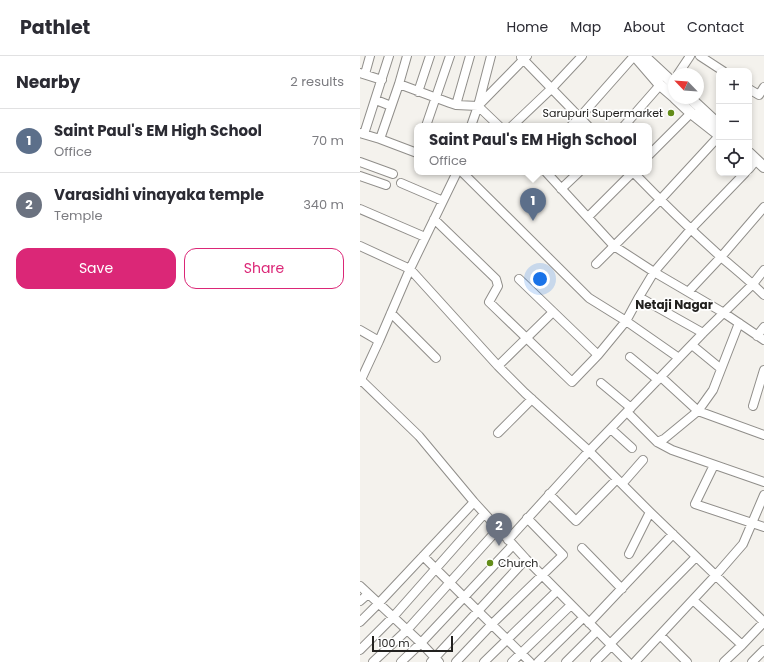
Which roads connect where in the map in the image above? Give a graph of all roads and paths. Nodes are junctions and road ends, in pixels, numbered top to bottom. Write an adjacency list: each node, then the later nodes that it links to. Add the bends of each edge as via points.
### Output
1 (370, 56): 16 (street)
2 (390, 56): 17 (street)
3 (407, 56): 20 (street)
4 (430, 56): 25 (street)
5 (450, 56): 26 (street)
6 (470, 56): 30 (street)
7 (491, 56): 32 (street)
8 (582, 56): 22 (street)
9 (634, 56): 19 (main road); 34 (street)
10 (644, 56): 18 (main road)
11 (690, 56): 14 (street)
12 (700, 56): 15 (street)
13 (524, 57): 22 (street); 32 (street)
14 (683, 68)
15 (718, 68)
16 (362, 74): 17 (street)
17 (382, 80): 27 (street)
18 (668, 82)
19 (668, 83)
20 (398, 84): 25 (street); 31 (street)
21 (764, 87): 24 (street, via 759,95)
22 (552, 88): 34 (street); 39 (street)
23 (668, 89): 42 (street)
24 (752, 91)
25 (418, 92): 26 (street)
26 (436, 98): 30 (street); 36 (street)
27 (376, 100): 31 (street); 43 (street)
28 (685, 104): 33 (main road)
29 (696, 104): 35 (main road)
30 (456, 105): 32 (street)
31 (391, 106): 45 (street)
32 (478, 106): 37 (street); 38 (street)
33 (691, 113): 44 (main road); 48 (street)
34 (580, 117): 40 (street); 41 (street)
35 (716, 122)
36 (427, 123)
37 (472, 123)
38 (496, 123)
39 (515, 123)
40 (574, 123)
41 (585, 123)
42 (628, 123)
43 (362, 133): 45 (street)
44 (716, 134)
45 (380, 139): 47 (street)
46 (716, 139): 66 (street)
47 (414, 152)
48 (652, 152)
49 (752, 156): 52 (main road)
50 (360, 162): 53 (street)
51 (752, 166): 54 (main road)
52 (764, 167)
53 (393, 174)
54 (764, 174)
55 (456, 175): 67 (street)
56 (465, 175): 89 (street, via 589,298)
57 (549, 175): 65 (street)
58 (576, 175): 65 (street)
59 (630, 175): 70 (street)
60 (636, 175): 66 (street)
61 (360, 176): 64 (street)
62 (742, 176): 72 (street)
63 (401, 184): 67 (street)
64 (386, 185)
65 (561, 189): 70 (street)
66 (660, 200): 72 (street); 75 (street)
67 (443, 201): 71 (street)
68 (764, 207): 76 (street)
69 (360, 209): 73 (street)
70 (588, 217): 75 (street)
71 (434, 219): 73 (street); 95 (street, via 496,279 498,286 490,302)
72 (691, 229): 76 (street); 80 (street)
73 (426, 237): 78 (street)
74 (360, 246): 78 (street)
75 (614, 246): 77 (street); 80 (street)
76 (721, 257): 82 (street); 83 (street)
77 (596, 264)
78 (410, 269): 87 (street); 102 (street)
79 (764, 270): 82 (street)
80 (654, 272): 83 (street); 85 (street)
81 (519, 279): 86 (street)
82 (753, 284): 84 (street); 88 (street)
83 (689, 292): 88 (street)
84 (764, 295)
85 (639, 297): 89 (street); 93 (street)
86 (553, 312): 95 (street); 98 (street)
87 (391, 313): 96 (street); 100 (street)
88 (724, 313): 90 (street); 93 (street)
89 (626, 322): 98 (street); 101 (street)
90 (739, 323): 94 (street); 104 (street)
91 (764, 327): 94 (street)
92 (360, 330): 96 (street)
93 (703, 333): 97 (street)
94 (760, 338)
95 (526, 339): 98 (street, via 572,382); 102 (street)
96 (379, 341): 103 (street)
97 (692, 345): 101 (street); 104 (street)
98 (598, 355)
99 (630, 357): 106 (street)
100 (436, 358)
101 (679, 358): 106 (street)
102 (498, 366): 109 (street)
103 (363, 367): 107 (street)
104 (720, 368): 112 (street, via 713,390)
105 (764, 370): 110 (street)
106 (660, 378): 111 (street); 112 (street)
107 (361, 381): 125 (street, via 419,436)
108 (601, 383): 111 (street)
109 (532, 399): 114 (street); 118 (street)
110 (753, 406)
111 (629, 410): 113 (street); 116 (street)
112 (698, 411): 115 (street); 116 (street)
113 (611, 429): 117 (street); 118 (street)
114 (498, 433)
115 (764, 435)
116 (657, 442): 120 (street)
117 (632, 448)
118 (589, 451): 121 (street); 123 (street)
119 (643, 460): 121 (street)
120 (714, 465): 122 (street); 129 (street, via 696,504)
121 (620, 482): 123 (street, via 576,522); 126 (street)
122 (764, 482)
123 (549, 494): 128 (street)
124 (764, 495): 129 (street)
125 (474, 502): 127 (street); 136 (street)
126 (650, 512): 132 (street); 135 (street)
127 (484, 514): 131 (street); 139 (street)
128 (528, 518): 133 (street); 140 (street, via 563,555)
129 (752, 523): 130 (street); 141 (street, via 743,544)
130 (764, 527)
131 (498, 529): 133 (street); 142 (street)
132 (673, 534): 137 (street); 144 (street)
133 (511, 542): 138 (street); 147 (street)
134 (582, 548): 144 (street)
135 (629, 554)
136 (423, 556): 139 (street); 150 (street)
137 (696, 557): 141 (street); 163 (street)
138 (526, 559): 140 (street); 152 (street)
139 (436, 569): 142 (street); 153 (street)
140 (542, 575): 145 (street); 157 (street)
141 (716, 575): 148 (street); 156 (street)
142 (450, 583): 147 (street); 158 (street)
143 (360, 586): 146 (street)
144 (622, 588): 154 (street)
145 (557, 591): 151 (street); 161 (street)
146 (368, 594): 149 (street); 150 (street)
147 (464, 596): 152 (street); 162 (street)
148 (693, 600): 160 (street); 164 (street)
149 (360, 601)
150 (379, 603): 153 (street); 155 (street)
151 (571, 605): 154 (street); 167 (street)
152 (478, 611): 157 (street); 168 (street)
153 (393, 616): 158 (street); 165 (street)
154 (586, 620): 159 (street); 176 (street)
155 (360, 622)
156 (764, 622): 164 (street)
157 (492, 624): 161 (street); 172 (street)
158 (406, 630): 162 (street); 170 (street)
159 (597, 631): 163 (street); 177 (street)
160 (660, 635): 179 (street); 180 (street)
161 (508, 639): 167 (street); 173 (street)
162 (421, 643): 168 (street); 171 (street)
163 (611, 645): 169 (street); 178 (street)
164 (742, 645): 181 (street)
165 (360, 650)
166 (764, 650): 182 (street)
167 (521, 653): 174 (street); 175 (street)
168 (435, 661)
169 (625, 661)
170 (373, 662)
171 (401, 662)
172 (456, 662)
173 (484, 662)
174 (512, 662)
175 (530, 662)
176 (538, 662)
177 (566, 662)
178 (595, 662)
179 (635, 662)
180 (688, 662)
181 (724, 662)
182 (752, 662)

